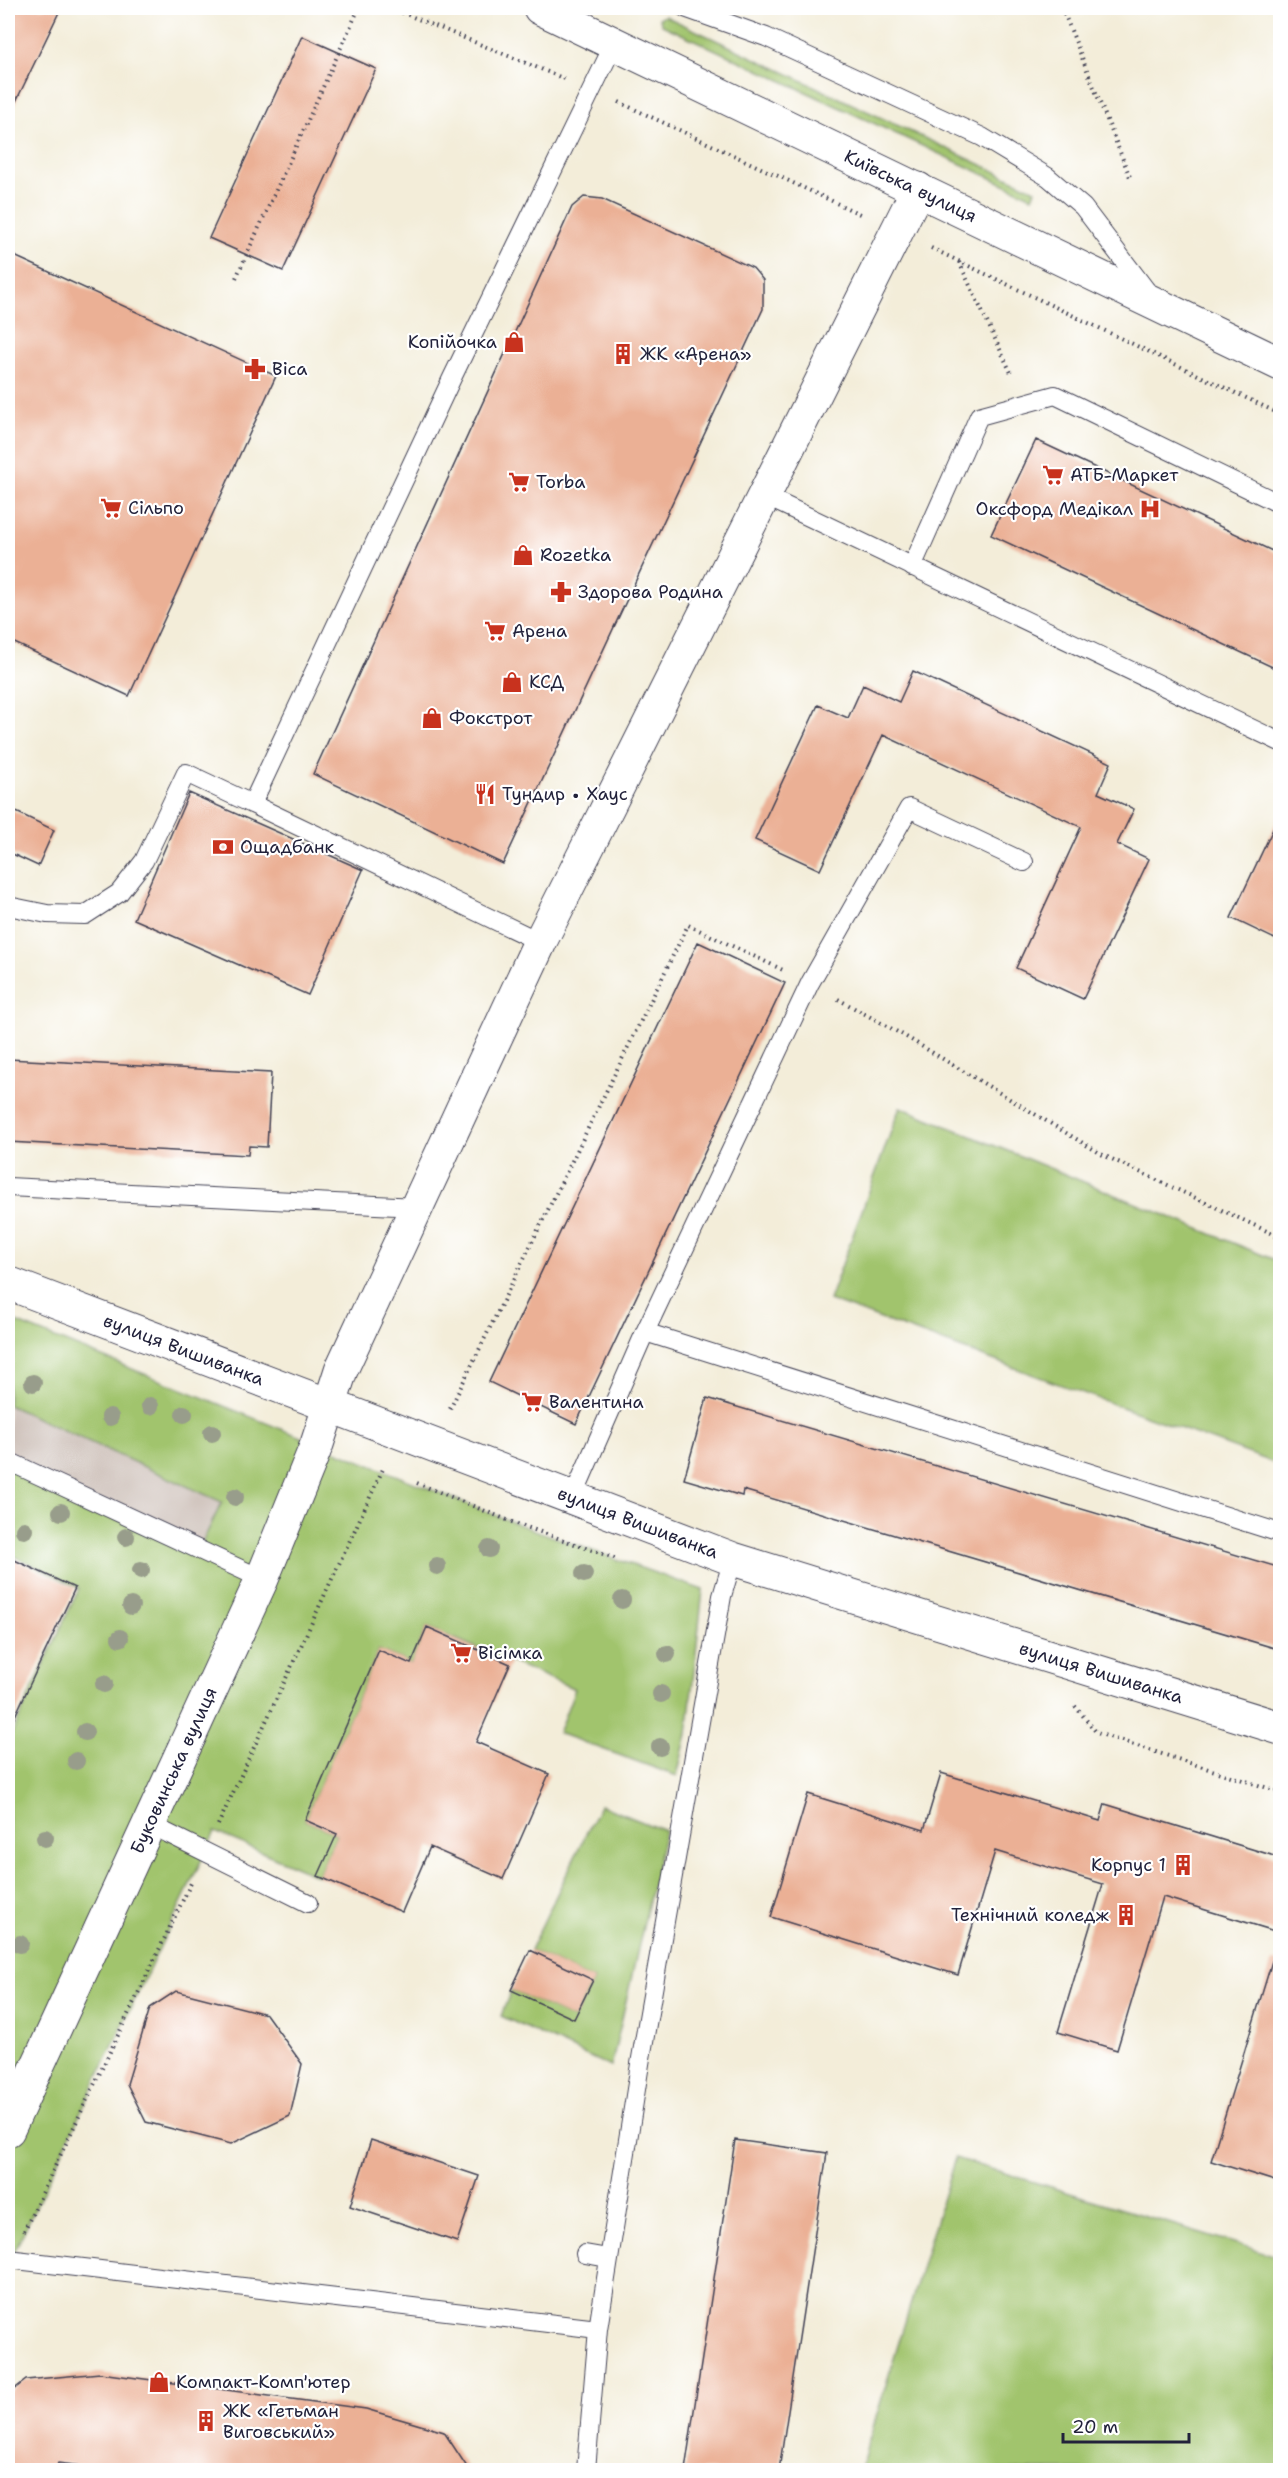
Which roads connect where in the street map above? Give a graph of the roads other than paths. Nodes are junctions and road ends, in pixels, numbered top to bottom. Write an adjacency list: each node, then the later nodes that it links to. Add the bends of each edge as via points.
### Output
1 (540, 8): 3 (street, Київська вулиця)
2 (685, 8): 5 (lane, via 766,37 982,137 1048,177 1083,207)
3 (615, 42): 4 (street, Київська вулиця); 11 (lane)
4 (918, 189): 5 (street, Київська вулиця); 7 (street, Буковинська вулиця)
5 (1157, 306): 6 (street, Київська вулиця)
6 (1281, 364)
7 (765, 496): 9 (lane); 14 (street, Буковинська вулиця)
8 (1281, 504): 9 (lane, via 1055,395 979,416)
9 (912, 567): 10 (lane)
10 (1281, 742)
11 (252, 804): 13 (lane, via 186,773 144,861 118,893 85,915 47,914); 14 (lane)
12 (1024, 862): 18 (lane, via 909,808 810,983)
13 (8, 906)
14 (540, 942): 16 (street, Буковинська вулиця)
15 (8, 1187): 16 (lane)
16 (417, 1207): 19 (street, Буковинська вулиця, via 341,1370)
17 (8, 1283): 19 (street, вулиця Вишиванка)
18 (645, 1332): 21 (lane); 22 (lane)
19 (330, 1406): 21 (street, вулиця Вишиванка); 24 (street, Буковинська вулиця)
20 (8, 1461): 24 (lane)
21 (572, 1498): 23 (street, вулиця Вишиванка)
22 (1281, 1533)
23 (733, 1559): 25 (street, вулиця Вишиванка); 30 (lane, via 718,1619)
24 (262, 1579): 26 (street, Буковинська вулиця)
25 (1281, 1728)
26 (149, 1824): 27 (lane); 28 (street, Буковинська вулиця)
27 (308, 1903)
28 (8, 2130)
29 (585, 2254): 30 (lane)
30 (608, 2258): 32 (lane)
31 (9, 2259): 32 (lane)
32 (598, 2329): 33 (lane)
33 (586, 2470)

